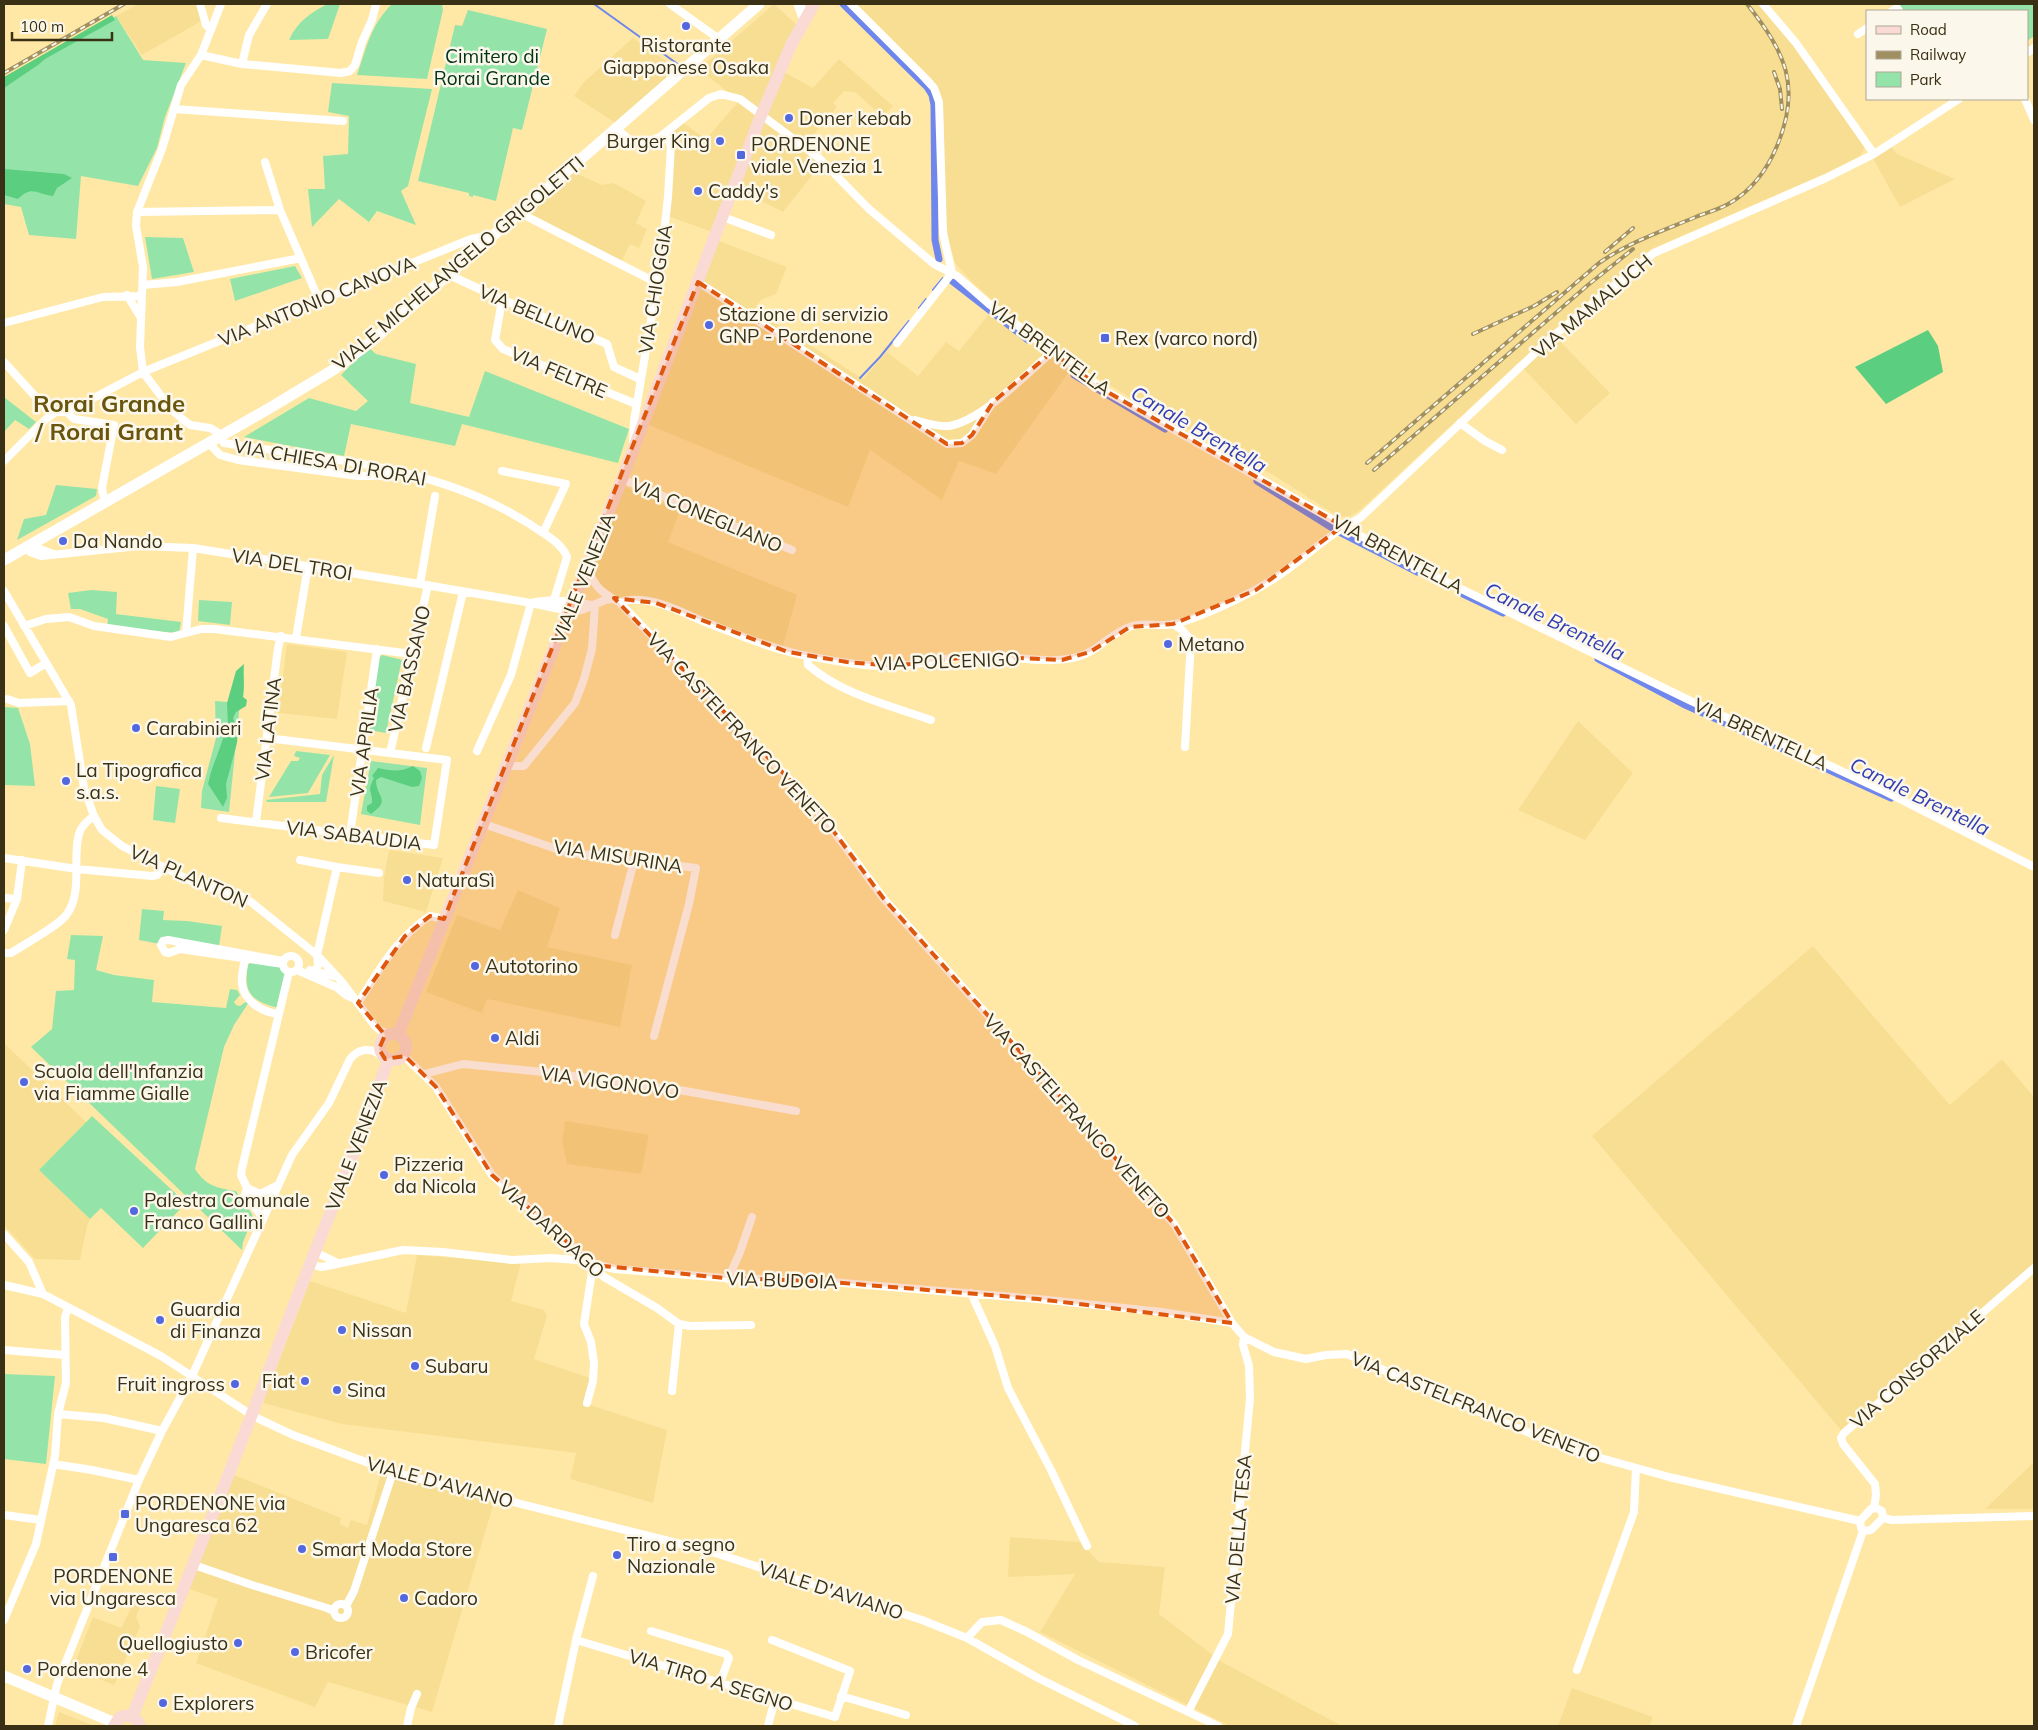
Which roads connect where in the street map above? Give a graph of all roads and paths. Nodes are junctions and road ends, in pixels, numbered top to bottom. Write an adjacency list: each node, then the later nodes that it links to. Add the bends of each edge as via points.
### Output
1 (200, 4): 12 (street, via 206,25)
2 (221, 4): 12 (street)
3 (267, 4): 17 (street, via 249,35)
4 (376, 4): 17 (street, via 350,71 341,73)
5 (670, 4): 15 (street)
6 (759, 4): 15 (main road, VIALE MICHELANGELO GRIGOLETTI)
7 (814, 4): 13 (main road)
8 (851, 4): 35 (street, via 934,88 939,102 943,233)
9 (1763, 4): 26 (street, via 1796,43)
10 (802, 8): 13 (main road)
11 (1866, 29): 14 (street)
12 (211, 30): 16 (street)
13 (798, 34): 21 (main road, VIALE VENEZIA)
14 (1858, 34)
15 (719, 39): 24 (main road, VIALE MICHELANGELO GRIGOLETTI)
16 (201, 54): 17 (street); 20 (street, via 181,86)
17 (242, 64)
18 (1956, 100): 26 (street, VIA MAMALUCH)
19 (2025, 100): 22 (street)
20 (174, 109): 23 (street); 29 (street)
21 (761, 117): 25 (street, via 740,99 721,94 709,98); 31 (main road, VIALE VENEZIA); 35 (street, VIA BRENTELLA, via 819,158 869,209 939,267)
22 (2034, 120)
23 (343, 121)
24 (616, 128): 25 (street, via 632,142); 30 (main road, VIALE MICHELANGELO GRIGOLETTI)
25 (660, 137): 38 (street, VIA CHIOGGIA, via 667,138 672,146)
26 (1874, 154): 57 (street, VIA MAMALUCH, via 1654,253 1551,338)
27 (265, 162): 28 (street)
28 (280, 210): 29 (street); 34 (street)
29 (137, 212): 39 (street)
30 (518, 212): 32 (main road, VIALE MICHELANGELO GRIGOLETTI); 38 (street)
31 (723, 217): 33 (street); 37 (main road, VIALE VENEZIA)
32 (492, 235): 36 (main road, VIALE MICHELANGELO GRIGOLETTI); 43 (street, VIA ANTONIO CANOVA, via 471,239)
33 (771, 235)
34 (301, 258): 39 (street, via 177,282); 43 (street)
35 (952, 273): 46 (street); 47 (street, VIA BRENTELLA)
36 (447, 274): 42 (street, VIA BELLUNO); 60 (main road, VIALE MICHELANGELO GRIGOLETTI, via 333,370)
37 (698, 282): 56 (street); 62 (main road, VIALE VENEZIA)
38 (657, 283): 50 (street, VIA CHIOGGIA)
39 (143, 285): 41 (street)
40 (127, 295): 41 (street); 44 (street); 45 (street, via 81,302)
41 (142, 296): 44 (street)
42 (499, 298): 50 (street, VIA BELLUNO, via 607,344 614,368); 52 (street, VIA FELTRE, via 501,306 495,340 503,349)
43 (319, 300): 49 (street, VIA ANTONIO CANOVA)
44 (141, 318): 49 (street)
45 (4, 323)
46 (896, 343)
47 (1052, 352): 51 (street); 70 (street, VIA BRENTELLA, via 1102,389)
48 (4, 362): 53 (street, via 44,405)
49 (143, 372): 54 (street, VIA ANTONIO CANOVA); 59 (street, VIA CHIESA DI RORAI, via 180,417 190,424)
50 (640, 379): 52 (street, VIA CHIOGGIA)
51 (993, 402): 55 (street); 58 (street)
52 (636, 404): 62 (street, VIA CHIOGGIA)
53 (56, 412): 54 (street); 64 (street)
54 (67, 412): 69 (street, via 74,419 114,425 102,488)
55 (970, 418): 56 (street, via 948,426); 58 (street)
56 (912, 420): 58 (street, via 947,444 962,443)
57 (1460, 424): 63 (street); 70 (street, VIA MAMALUCH, via 1360,518)
58 (977, 426)
59 (217, 432)
60 (210, 443): 66 (street, via 220,455 238,460 358,476); 69 (main road, VIALE MICHELANGELO GRIGOLETTI)
61 (224, 443): 66 (street, VIA CHIESA DI RORAI)
62 (635, 447): 67 (main road, VIALE VENEZIA)
63 (1502, 450)
64 (4, 461)
65 (502, 471): 71 (street, via 566,484)
66 (404, 472): 71 (street, VIA CHIESA DI RORAI, via 475,495)
67 (622, 480): 75 (street, VIA CONEGLIANO); 78 (main road, VIALE VENEZIA)
68 (435, 496): 79 (street)
69 (104, 503): 72 (main road, VIALE MICHELANGELO GRIGOLETTI)
70 (1343, 526): 74 (street, VIA MAMALUCH); 122 (street, VIA BRENTELLA, via 1412,565 1882,790)
71 (543, 533): 83 (street, VIA CHIESA DI RORAI, via 558,544 567,557)
72 (30, 545): 73 (street, VIA DEL TROI, via 35,555 41,556 140,546); 76 (main road, VIALE MICHELANGELO GRIGOLETTI)
73 (193, 548): 77 (street, VIA DEL TROI); 92 (street)
74 (1317, 548): 89 (street, VIA POLCENIGO, via 1256,590)
75 (792, 550)
76 (4, 560)
77 (308, 566): 79 (street, VIA DEL TROI); 94 (street)
78 (587, 566): 85 (street, VIA CASTELFRANCO VENETO, via 593,582); 88 (main road, VIALE VENEZIA)
79 (420, 584): 80 (street, VIA DEL TROI)
80 (428, 585): 82 (street, VIA DEL TROI); 98 (street, VIA BASSANO)
81 (4, 591): 84 (street, VIA PLANTON)
82 (463, 592): 86 (street, VIA DEL TROI); 106 (street)
83 (554, 600): 86 (street, VIA DEL TROI); 88 (street, VIA DEL TROI)
84 (6, 601): 91 (street, VIA PLANTON)
85 (616, 601): 87 (street, via 604,600); 99 (street, VIA POLCENIGO, via 630,599 656,603 765,644); 162 (street, VIA CASTELFRANCO VENETO, via 814,806 884,899 1174,1224)
86 (530, 602): 88 (street, VIA DEL TROI, via 546,607); 108 (street, via 511,675)
87 (595, 605): 88 (street, via 582,610); 110 (street, via 592,649 575,703 524,766)
88 (571, 606): 110 (main road, VIALE VENEZIA)
89 (1172, 624): 95 (street); 99 (street, VIA POLCENIGO, via 1130,627 1090,652 1062,660 978,656 894,666)
90 (4, 626): 100 (street, via 30,673)
91 (24, 626): 92 (street, via 46,619 69,617 94,626 133,632 170,636); 100 (street, VIA PLANTON)
92 (186, 633): 93 (street, via 214,629)
93 (281, 636): 94 (street); 104 (street, VIA LATINA)
94 (296, 638): 97 (street)
95 (1191, 640): 96 (street); 105 (street)
96 (1208, 647)
97 (377, 649): 98 (street); 107 (street, VIA APRILIA)
98 (412, 654): 109 (street, VIA BASSANO)
99 (807, 656): 103 (street, via 808,665 838,685)
100 (46, 664): 102 (street, VIA PLANTON)
101 (7, 699): 102 (street, via 19,703)
102 (69, 701): 111 (street, VIA PLANTON, via 84,788)
103 (931, 720)
104 (267, 738): 107 (street); 113 (street, VIA LATINA)
105 (1185, 747)
106 (426, 748)
107 (362, 750): 109 (street); 115 (street, VIA APRILIA)
108 (477, 751)
109 (390, 754): 115 (street, VIA SABAUDIA, via 447,760 434,845)
110 (508, 766): 114 (main road, VIALE VENEZIA)
111 (94, 816): 120 (street, VIA PLANTON, via 112,840); 123 (street, via 86,821 79,833)
112 (221, 818): 113 (street, VIA SABAUDIA)
113 (256, 822): 115 (street, VIA SABAUDIA)
114 (484, 824): 119 (street, VIA MISURINA, via 565,852); 127 (main road, VIALE VENEZIA)
115 (350, 834)
116 (4, 858): 117 (street)
117 (22, 860): 123 (street); 126 (street)
118 (300, 860): 121 (street)
119 (634, 861): 129 (street); 140 (street, VIA MISURINA, via 696,868)
120 (163, 867): 123 (street, via 152,876); 131 (street, VIA PLANTON, via 197,884 237,894 251,902)
121 (336, 867): 124 (street); 131 (street)
122 (2034, 867)
123 (77, 869): 130 (street, via 72,906 66,917 11,953)
124 (379, 873)
125 (4, 898): 126 (street)
126 (17, 898): 128 (street)
127 (444, 919): 137 (street, via 430,916 405,936); 139 (main road, VIALE VENEZIA)
128 (4, 930)
129 (615, 935)
130 (4, 953)
131 (317, 955): 135 (street); 136 (street, VIA PLANTON)
132 (246, 959): 133 (street); 133 (street, via 180,950 169,953 162,945 168,940); 138 (street, via 242,982 248,998 261,1009)
133 (283, 963): 134 (street, via 284,970); 134 (street, via 290,956 295,957 299,961)
134 (295, 970): 135 (street); 137 (street, via 336,987); 138 (street)
135 (315, 972): 136 (street)
136 (337, 977): 137 (street, VIA PLANTON)
137 (357, 1001): 139 (street, VIA PLANTON, via 375,1026)
138 (279, 1014): 146 (street, via 242,1168 241,1175)
139 (394, 1034): 141 (main road, via 406,1044); 142 (main road, VIALE VENEZIA, via 380,1042 379,1049)
140 (654, 1036)
141 (403, 1055): 142 (main road, VIALE VENEZIA, via 397,1060); 143 (street, VIA DARDAGO)
142 (385, 1058): 145 (street, via 378,1053 359,1050 350,1059 329,1103 292,1155); 153 (main road, VIALE VENEZIA, via 374,1103)
143 (424, 1074): 144 (street, VIA VIGONOVO, via 463,1064 685,1091); 155 (street, VIA DARDAGO, via 492,1176)
144 (796, 1111)
145 (278, 1185): 147 (street); 149 (street)
146 (247, 1188): 147 (street); 148 (street, via 246,1195)
147 (260, 1194): 149 (street)
148 (255, 1206): 149 (street); 151 (street)
149 (269, 1206): 151 (street)
150 (752, 1217): 157 (street)
151 (263, 1218): 168 (street)
152 (4, 1234): 160 (street, via 29,1262)
153 (313, 1258): 154 (street); 154 (street, VIA BUDOIA, via 321,1267); 172 (main road, VIALE VENEZIA)
154 (338, 1263): 155 (street, VIA BUDOIA, via 403,1250 512,1260 577,1260)
155 (593, 1264): 157 (street, VIA BUDOIA, via 615,1269); 163 (street, VIA DARDAGO, via 604,1277); 170 (street, via 584,1324 594,1363)
156 (2034, 1268): 178 (street, VIA CONSORZIALE, via 1844,1433 1841,1438 1843,1444 1875,1484)
157 (728, 1279): 159 (street, VIA BUDOIA, via 818,1281)
158 (4, 1285): 160 (street, VIALE D'AVIANO)
159 (971, 1293): 162 (street, VIA BUDOIA, via 1152,1311); 185 (street, via 995,1346 1008,1388 1052,1470)
160 (43, 1294): 161 (street, VIALE D'AVIANO)
161 (68, 1308): 167 (street, via 65,1318); 168 (street, VIALE D'AVIANO, via 161,1356)
162 (1232, 1323): 165 (street, VIA CASTELFRANCO VENETO)
163 (680, 1324): 164 (street); 169 (street)
164 (751, 1325)
165 (1244, 1337): 175 (street, VIA CASTELFRANCO VENETO, via 1274,1352 1306,1359 1347,1354 1572,1450); 202 (street, VIA DELLA TESA, via 1243,1345 1250,1366 1250,1398 1228,1634)
166 (4, 1350): 167 (street)
167 (66, 1355): 171 (street, via 66,1384)
168 (192, 1376): 172 (street, VIALE D'AVIANO); 173 (street)
169 (672, 1391)
170 (587, 1403)
171 (58, 1414): 173 (street, via 104,1418); 174 (street)
172 (253, 1416): 176 (street, VIALE D'AVIANO); 186 (main road, VIALE VENEZIA)
173 (162, 1431): 177 (street)
174 (53, 1464): 177 (street); 182 (street)
175 (1636, 1468): 183 (street, VIA CASTELFRANCO VENETO); 195 (street, via 1634,1512)
176 (393, 1472): 188 (street, via 354,1591); 192 (street, VIALE D'AVIANO, via 709,1551 914,1617)
177 (139, 1480): 200 (street)
178 (1874, 1508): 181 (street, via 1881,1510); 183 (street)
179 (4, 1515): 182 (street)
180 (2034, 1516): 181 (street)
181 (1882, 1518): 184 (street, via 1871,1530)
182 (41, 1520): 190 (street, via 36,1544)
183 (1860, 1521): 184 (street, via 1860,1528)
184 (1864, 1531): 214 (street)
185 (1086, 1546)
186 (194, 1566): 189 (street); 205 (main road, VIALE VENEZIA)
187 (592, 1576): 193 (street)
188 (346, 1606): 189 (street, via 338,1604); 189 (street, via 348,1613 344,1617 338,1618)
189 (334, 1611)
190 (4, 1620)
191 (651, 1631): 197 (street, via 726,1654 729,1658)
192 (967, 1638): 202 (street, via 982,1622 1001,1620); 212 (street, VIALE D'AVIANO)
193 (576, 1640): 197 (street, VIA TIRO A SEGNO); 209 (street)
194 (772, 1640): 199 (street, via 850,1671)
195 (1576, 1670)
196 (4, 1676): 200 (main road)
197 (720, 1683): 201 (street, VIA TIRO A SEGNO)
198 (417, 1694): 208 (street)
199 (841, 1696): 203 (street); 204 (street)
200 (53, 1697): 206 (main road); 207 (street)
201 (775, 1699): 204 (street, VIA TIRO A SEGNO); 210 (street)
202 (1188, 1712): 213 (street)
203 (906, 1715)
204 (835, 1717): 211 (street)
205 (136, 1721): 206 (main road, VIALE VENEZIA, via 124,1716)
206 (114, 1725)
207 (48, 1726)
208 (407, 1726)
209 (558, 1726)
210 (768, 1726)
211 (833, 1726)
212 (1135, 1726)
213 (1218, 1726)
214 (1796, 1726)

